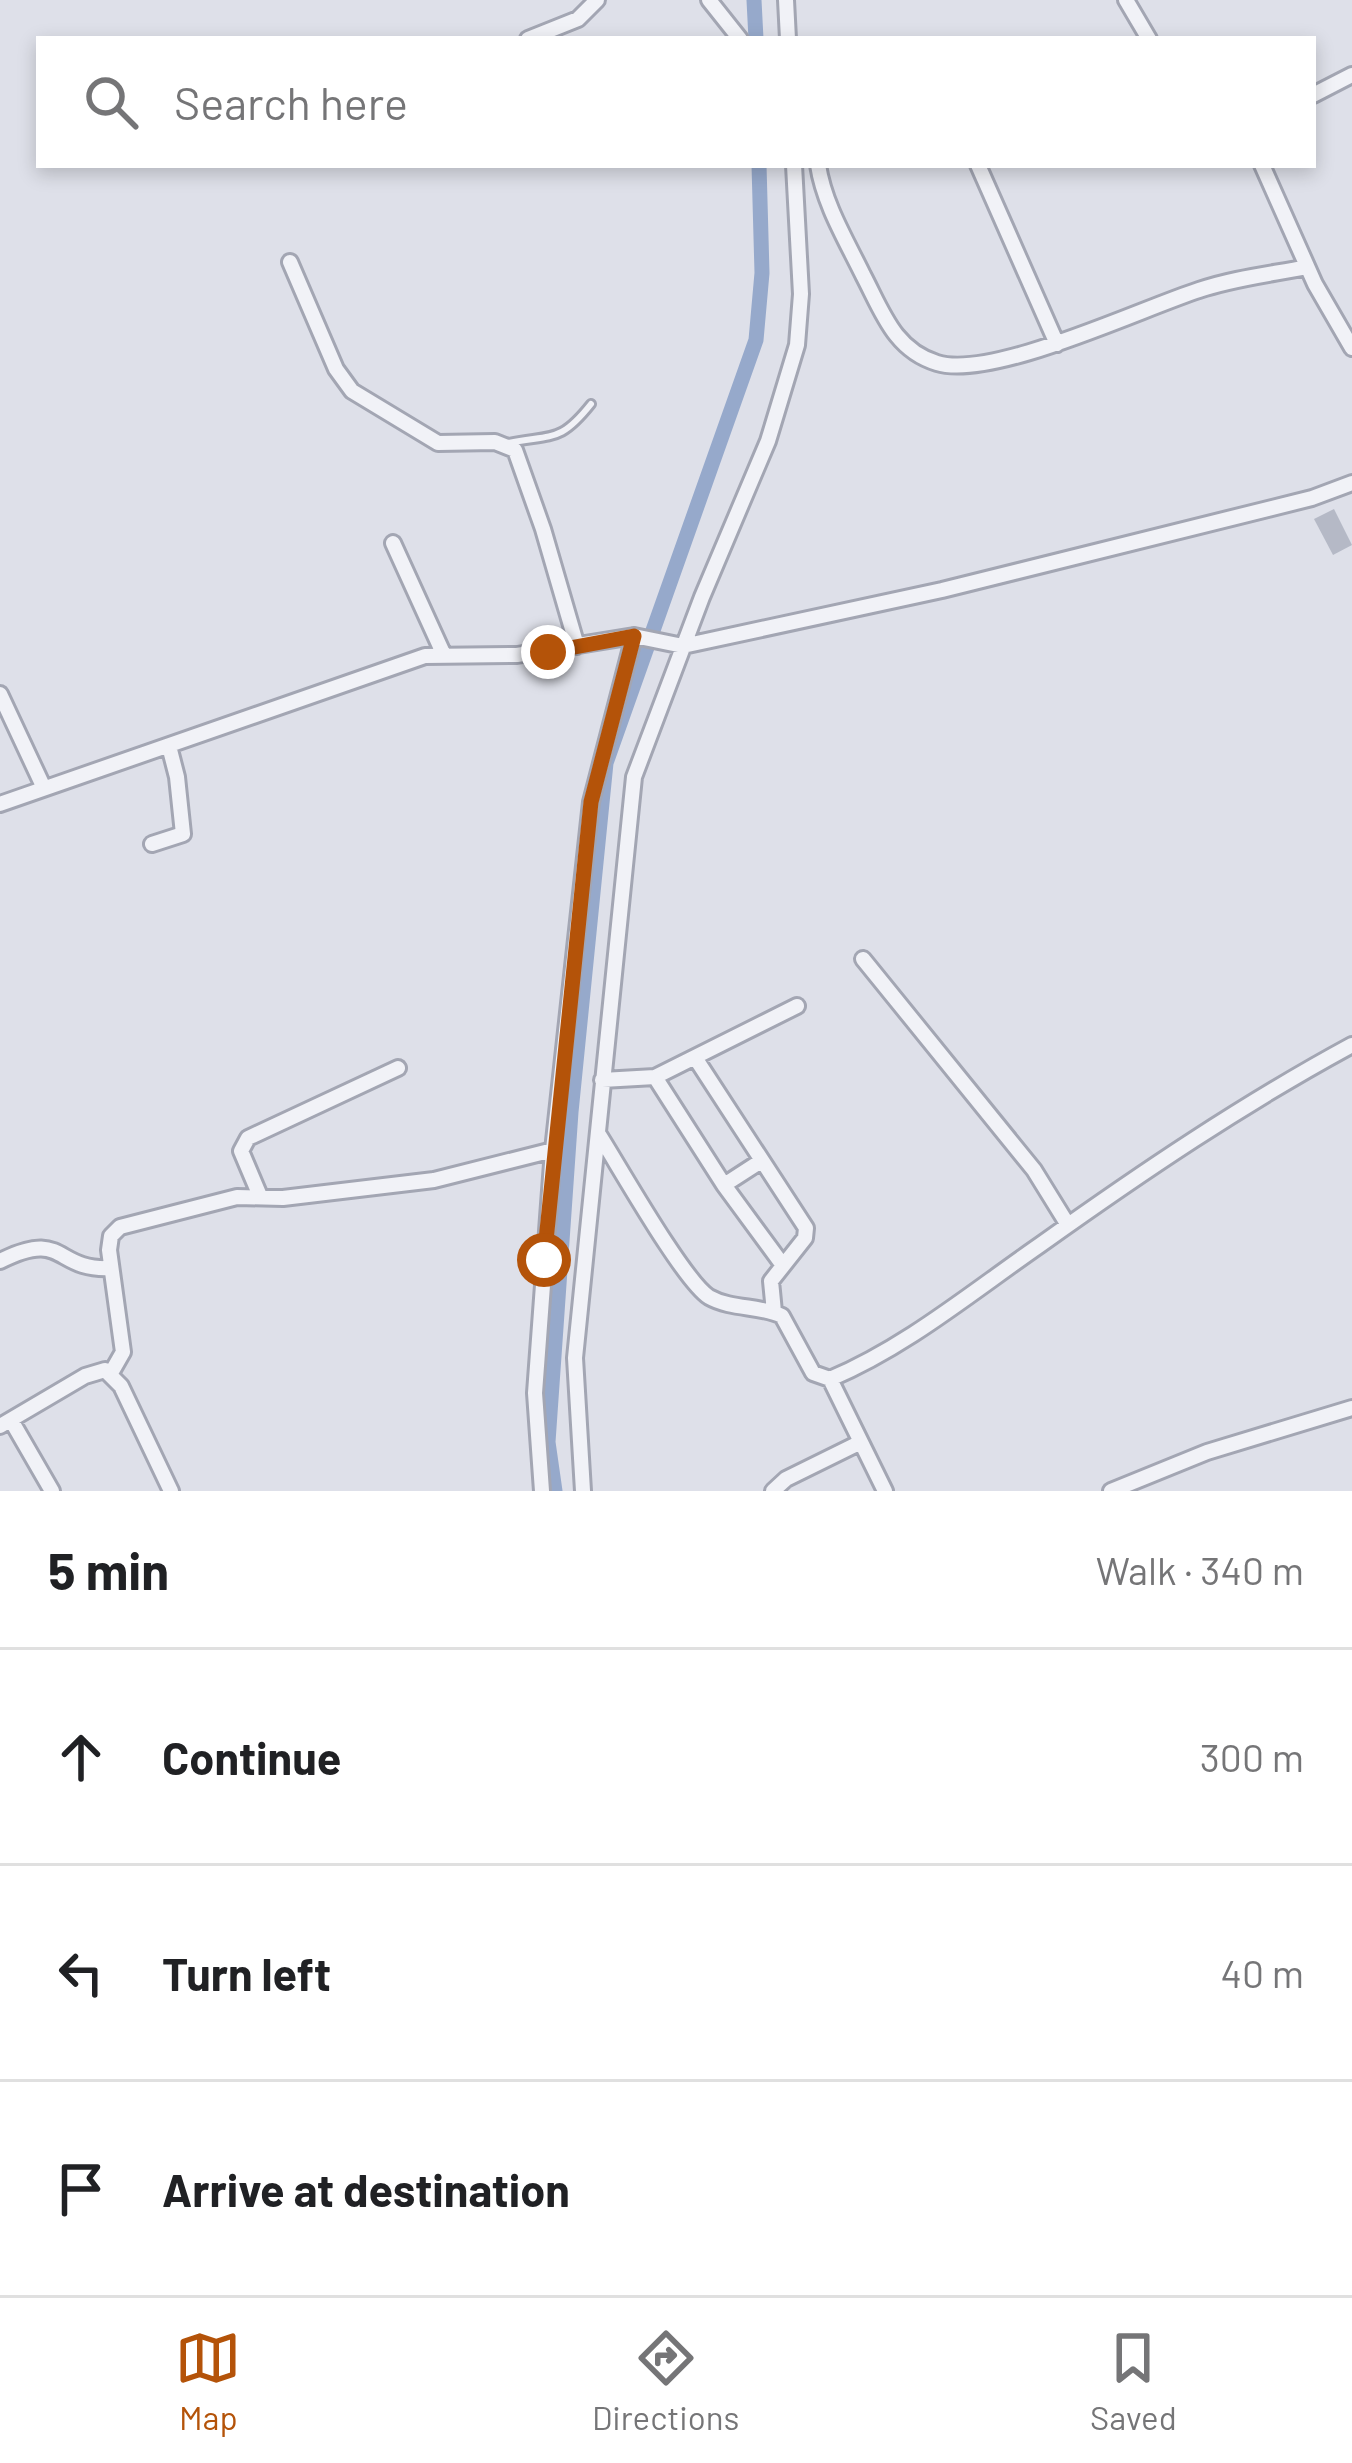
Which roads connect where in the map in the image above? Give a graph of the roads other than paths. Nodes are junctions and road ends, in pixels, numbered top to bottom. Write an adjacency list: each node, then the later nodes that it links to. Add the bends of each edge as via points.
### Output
1 (601, 0): 2 (street); 6 (street)
2 (617, 0)
3 (709, 0): 7 (street)
4 (786, 0): 8 (street)
5 (1126, 0): 9 (street)
6 (536, 36)
7 (738, 36)
8 (788, 36)
9 (1147, 36)
10 (1352, 75): 11 (street)
11 (1316, 93)
12 (794, 168): 25 (street, via 796,345 780,407)
13 (818, 168): 18 (street, via 838,225 904,346 940,365)
14 (979, 168): 18 (street)
15 (1263, 168): 17 (street)
16 (290, 262): 21 (street, via 352,391 437,442)
17 (1307, 267): 18 (street, via 1205,287); 19 (street)
18 (1057, 344)
19 (1352, 348)
20 (591, 404): 21 (lane, via 557,437)
21 (506, 444): 26 (street, via 524,467)
22 (1352, 483): 25 (street, via 942,590)
23 (393, 544): 27 (street)
24 (639, 636): 25 (street); 26 (street); 41 (street, via 591,802)
25 (678, 645): 39 (street, via 634,777)
26 (577, 646): 27 (street)
27 (443, 653): 29 (street)
28 (0, 694): 30 (street)
29 (169, 746): 30 (street); 32 (street, via 183,834)
30 (43, 786): 31 (street)
31 (0, 804)
32 (152, 844)
33 (863, 959): 45 (street, via 1034,1170)
34 (797, 1006): 36 (street)
35 (1352, 1045): 45 (street, via 1225,1118)
36 (696, 1059): 38 (street); 42 (street)
37 (398, 1068): 44 (street, via 248,1138 241,1151)
38 (655, 1077): 39 (street); 43 (street)
39 (602, 1080): 40 (street)
40 (597, 1131): 49 (street, via 705,1294); 58 (street, via 575,1358)
41 (553, 1150): 44 (street, via 434,1180); 57 (street, via 535,1380)
42 (761, 1161): 43 (street); 47 (street, via 806,1228)
43 (724, 1185): 47 (street)
44 (260, 1196): 48 (street, via 120,1227)
45 (1068, 1225): 51 (street, via 898,1343)
46 (0, 1261): 48 (street, via 35,1246 80,1266)
47 (782, 1264): 49 (street, via 771,1281)
48 (110, 1268): 50 (street, via 124,1336)
49 (774, 1312): 51 (street, via 813,1373)
50 (111, 1372): 53 (street, via 85,1376); 56 (street)
51 (830, 1379): 54 (street)
52 (1352, 1408): 61 (street)
53 (5, 1423): 55 (street)
54 (861, 1442): 59 (street); 60 (street)
55 (52, 1491)
56 (171, 1491)
57 (542, 1491)
58 (584, 1491)
59 (773, 1491)
60 (885, 1491)
61 (1111, 1491)

